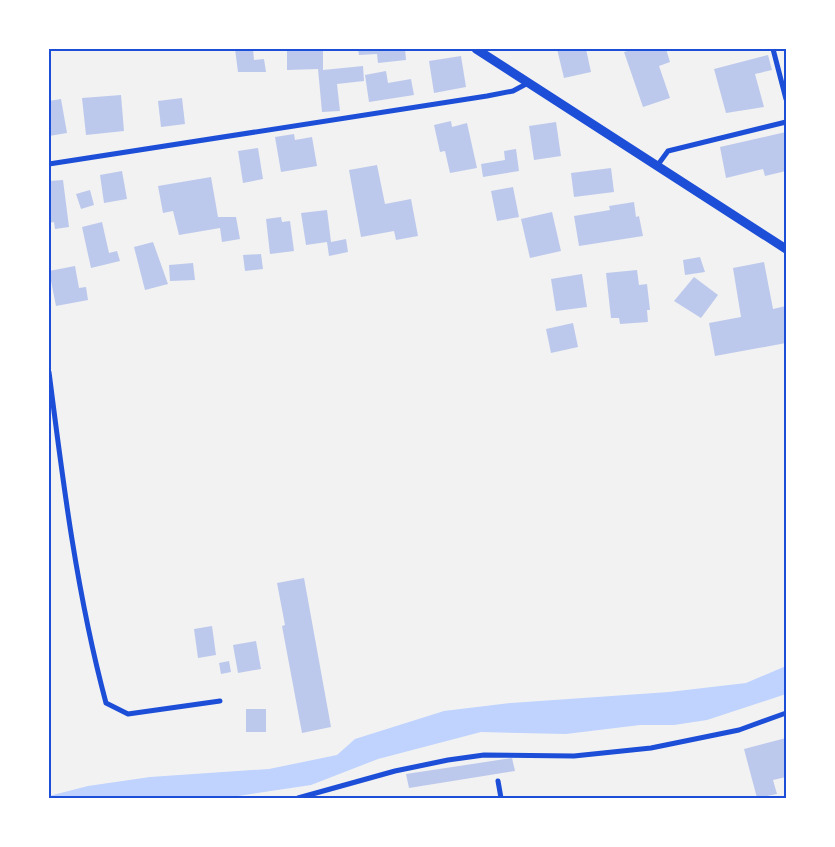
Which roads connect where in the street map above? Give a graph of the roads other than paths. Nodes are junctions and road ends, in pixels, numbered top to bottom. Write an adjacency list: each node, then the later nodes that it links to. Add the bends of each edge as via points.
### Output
1 (476, 49): 3 (street)
2 (773, 49): 4 (street)
3 (528, 83): 6 (street, via 513,91 487,96); 7 (street)
4 (786, 99)
5 (786, 122): 7 (street, via 668,151)
6 (49, 164)
7 (656, 166): 8 (street)
8 (786, 249)
9 (49, 372): 10 (street, via 67,516 106,703 128,714)
10 (220, 701)
11 (786, 713): 13 (street, via 739,730 651,748 574,756 484,755 448,760)
12 (498, 780): 14 (street)
13 (298, 798)
14 (501, 798)

